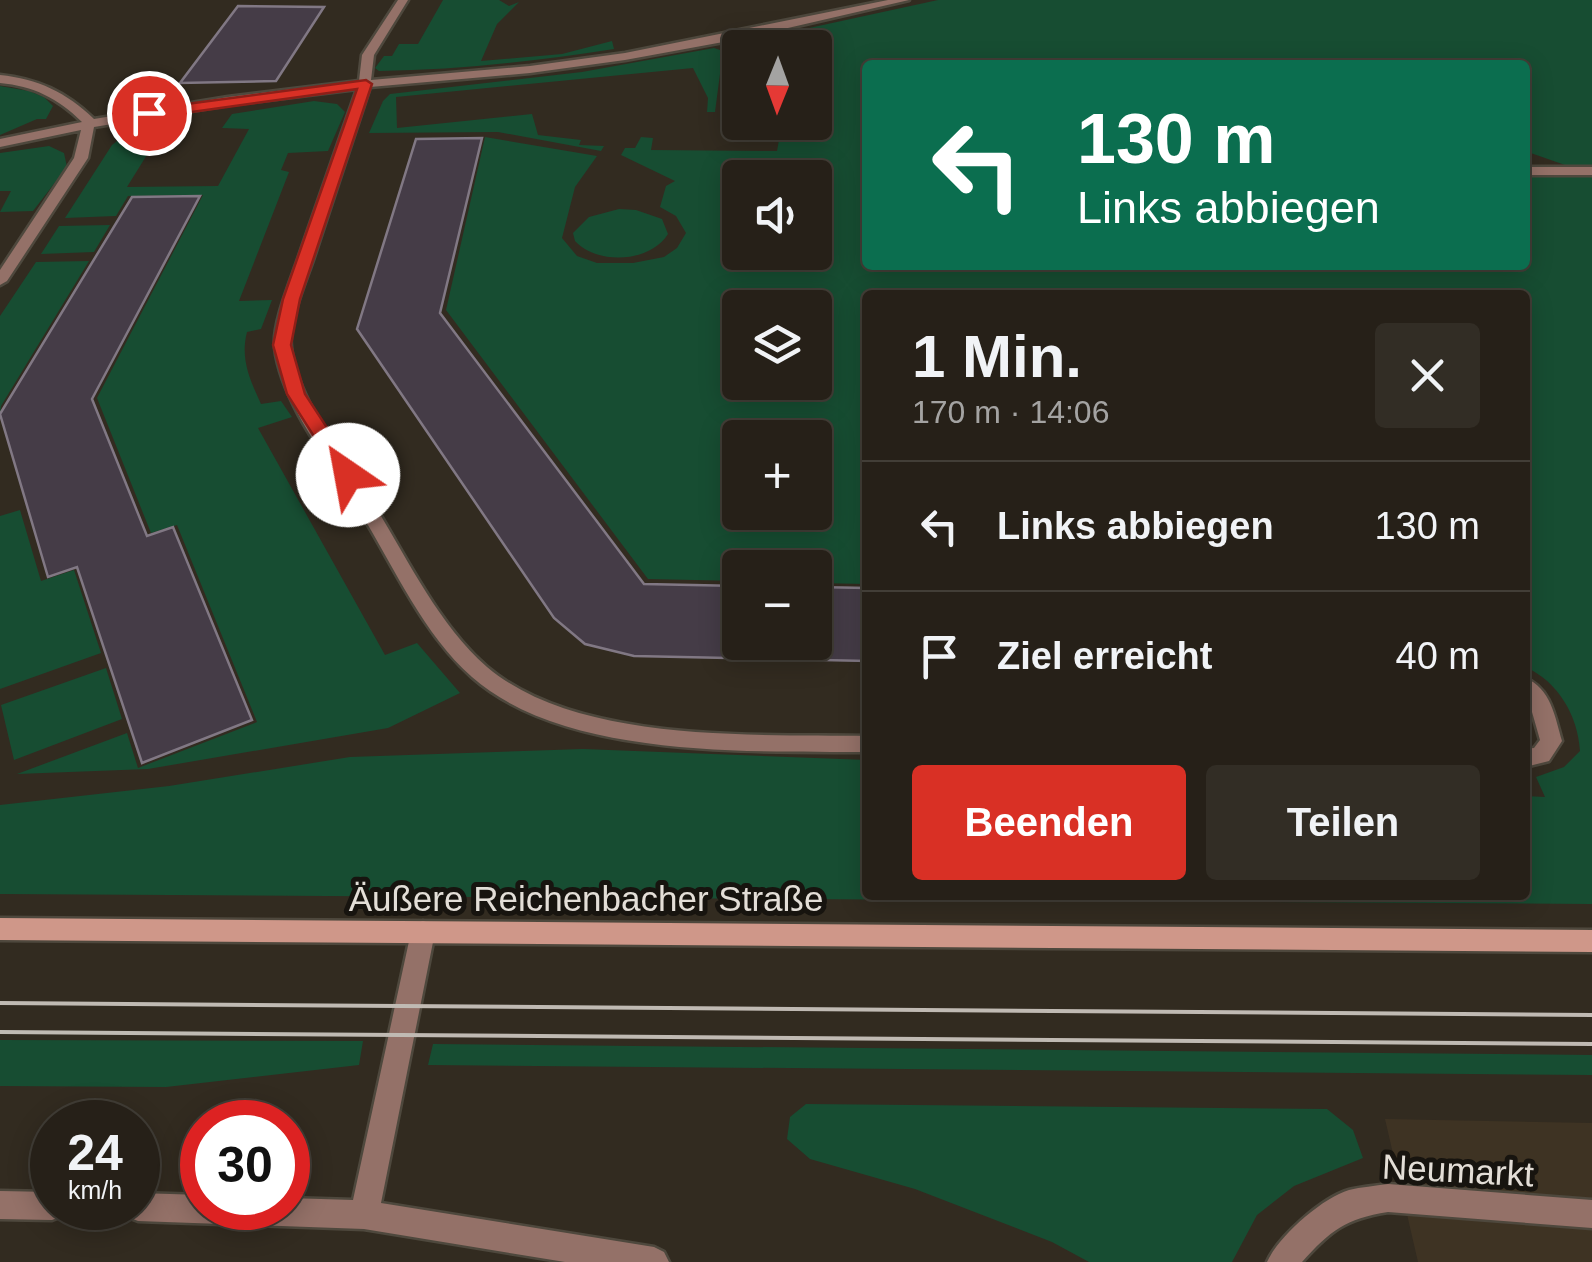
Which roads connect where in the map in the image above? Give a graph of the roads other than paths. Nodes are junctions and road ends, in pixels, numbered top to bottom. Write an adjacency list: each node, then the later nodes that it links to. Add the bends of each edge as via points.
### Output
1 (402, 0): 4 (street, via 368,56)
2 (904, 0): 4 (street, via 602,60)
3 (0, 79): 5 (street, via 52,89)
4 (366, 84): 5 (street); 11 (street, via 282,345 296,394 459,656 494,686 536,708 635,734)
5 (89, 122): 6 (street); 9 (street, via 81,158)
6 (0, 143)
7 (1530, 168): 8 (street)
8 (1592, 172)
9 (0, 281)
10 (1530, 691): 12 (street, via 1551,740)
11 (862, 744)
12 (1530, 757)
13 (0, 930): 14 (street, Äußere Reichenbacher Straße)
14 (423, 932): 15 (street, Äußere Reichenbacher Straße); 20 (street)
15 (1592, 941)
16 (0, 1205): 17 (street)
17 (30, 1206)
18 (160, 1208): 20 (street)
19 (1592, 1214): 22 (street, Neumarkt, via 1388,1198 1350,1204)
20 (364, 1215): 21 (street)
21 (654, 1262)
22 (1282, 1262)

